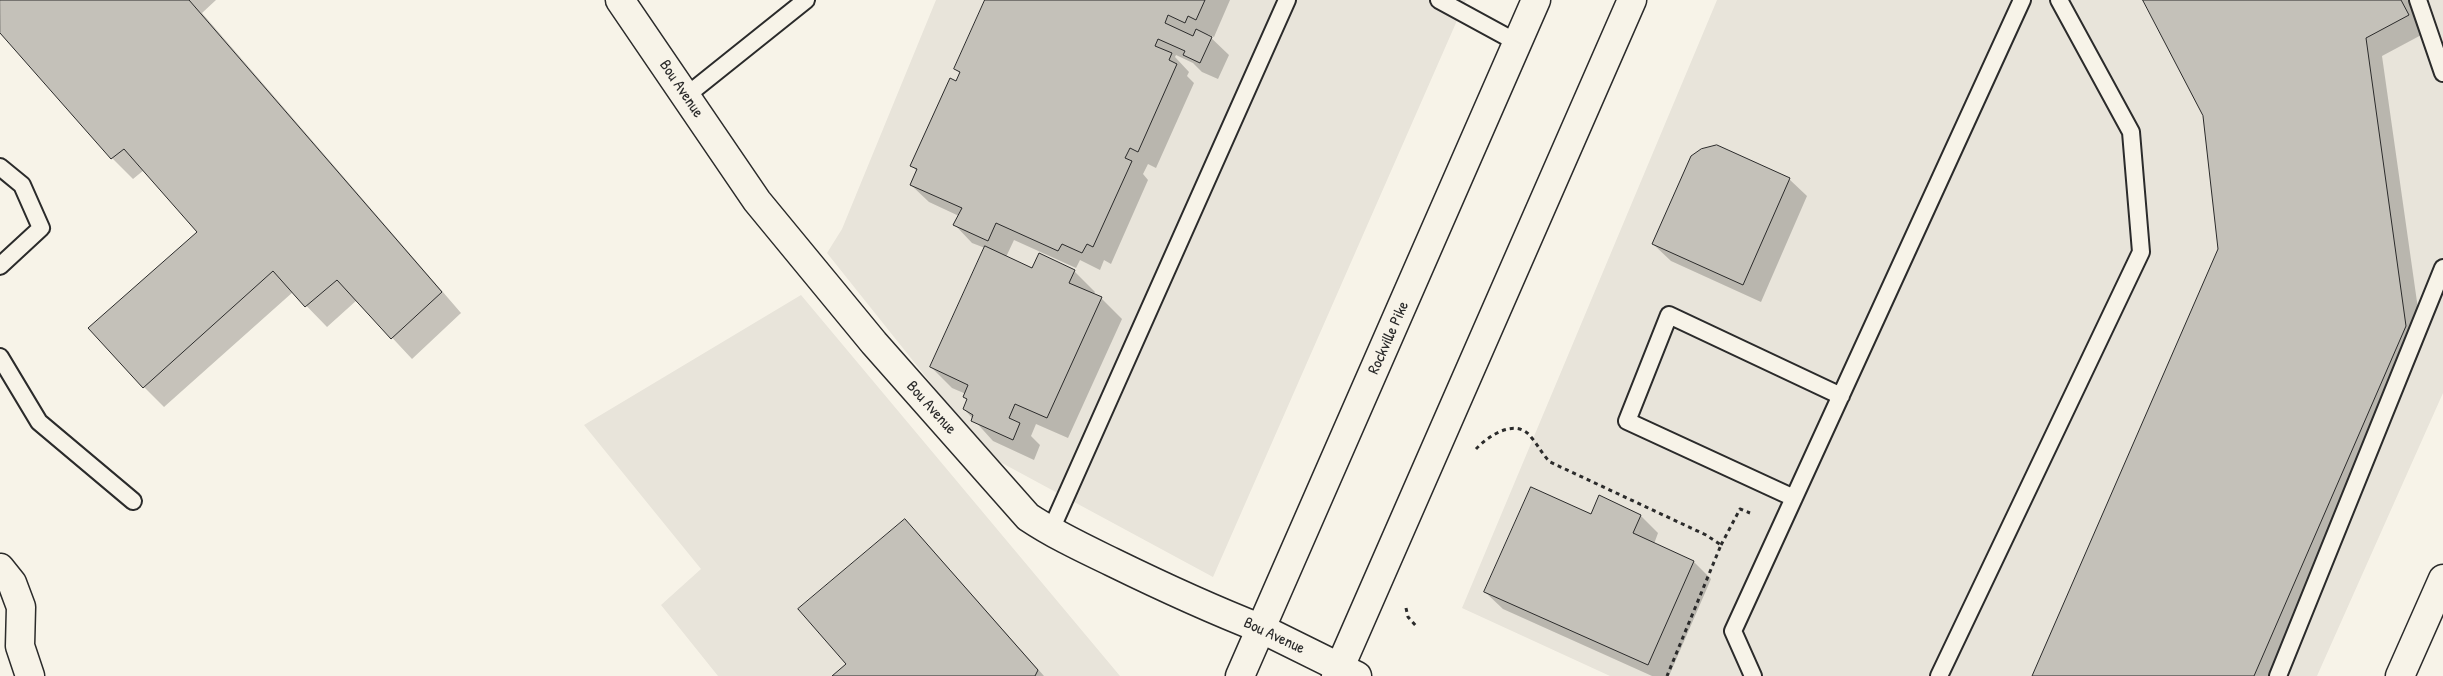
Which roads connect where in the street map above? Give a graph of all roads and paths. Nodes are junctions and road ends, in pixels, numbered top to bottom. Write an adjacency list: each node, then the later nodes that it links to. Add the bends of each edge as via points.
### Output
1 (620, 0): 12 (main road, Bou Avenue)
2 (806, 0): 12 (lane)
3 (1287, 0): 22 (lane)
4 (1439, 0): 10 (lane)
5 (1536, 0): 10 (main road, Rockville Pike)
6 (1632, 0): 29 (main road)
7 (2022, 0): 17 (lane)
8 (2059, 0): 34 (lane, via 2131,132 2142,252)
9 (2418, 0): 11 (lane)
10 (1518, 43): 28 (main road, Rockville Pike)
11 (2443, 73)
12 (686, 96): 22 (main road, Bou Avenue, via 757,202 846,311 1028,517)
13 (0, 167): 14 (lane, via 22,185 40,228)
14 (0, 266)
15 (2443, 268): 35 (lane)
16 (0, 357): 20 (lane, via 39,422)
17 (1841, 396): 19 (lane); 19 (lane, via 1669,315 1627,421)
18 (1472, 454): 23 (path, via 1487,438 1506,429 1521,430 1531,435 1550,462)
19 (1794, 498): 21 (lane)
20 (133, 501)
21 (1780, 529): 23 (path, via 1740,509); 33 (lane, via 1733,631)
22 (1050, 532): 28 (main road, Bou Avenue, via 1211,609)
23 (1721, 545): 32 (path)
24 (0, 568): 30 (main road, via 12,583 21,607 20,646)
25 (2443, 579): 36 (main road)
26 (1404, 599): 27 (path, via 1408,617)
27 (1416, 626)
28 (1262, 629): 29 (main road, Bou Avenue); 31 (main road, Rockville Pike)
29 (1344, 673)
30 (30, 676)
31 (1240, 676)
32 (1667, 676)
33 (1753, 676)
34 (1939, 676)
35 (2278, 676)
36 (2400, 676)

